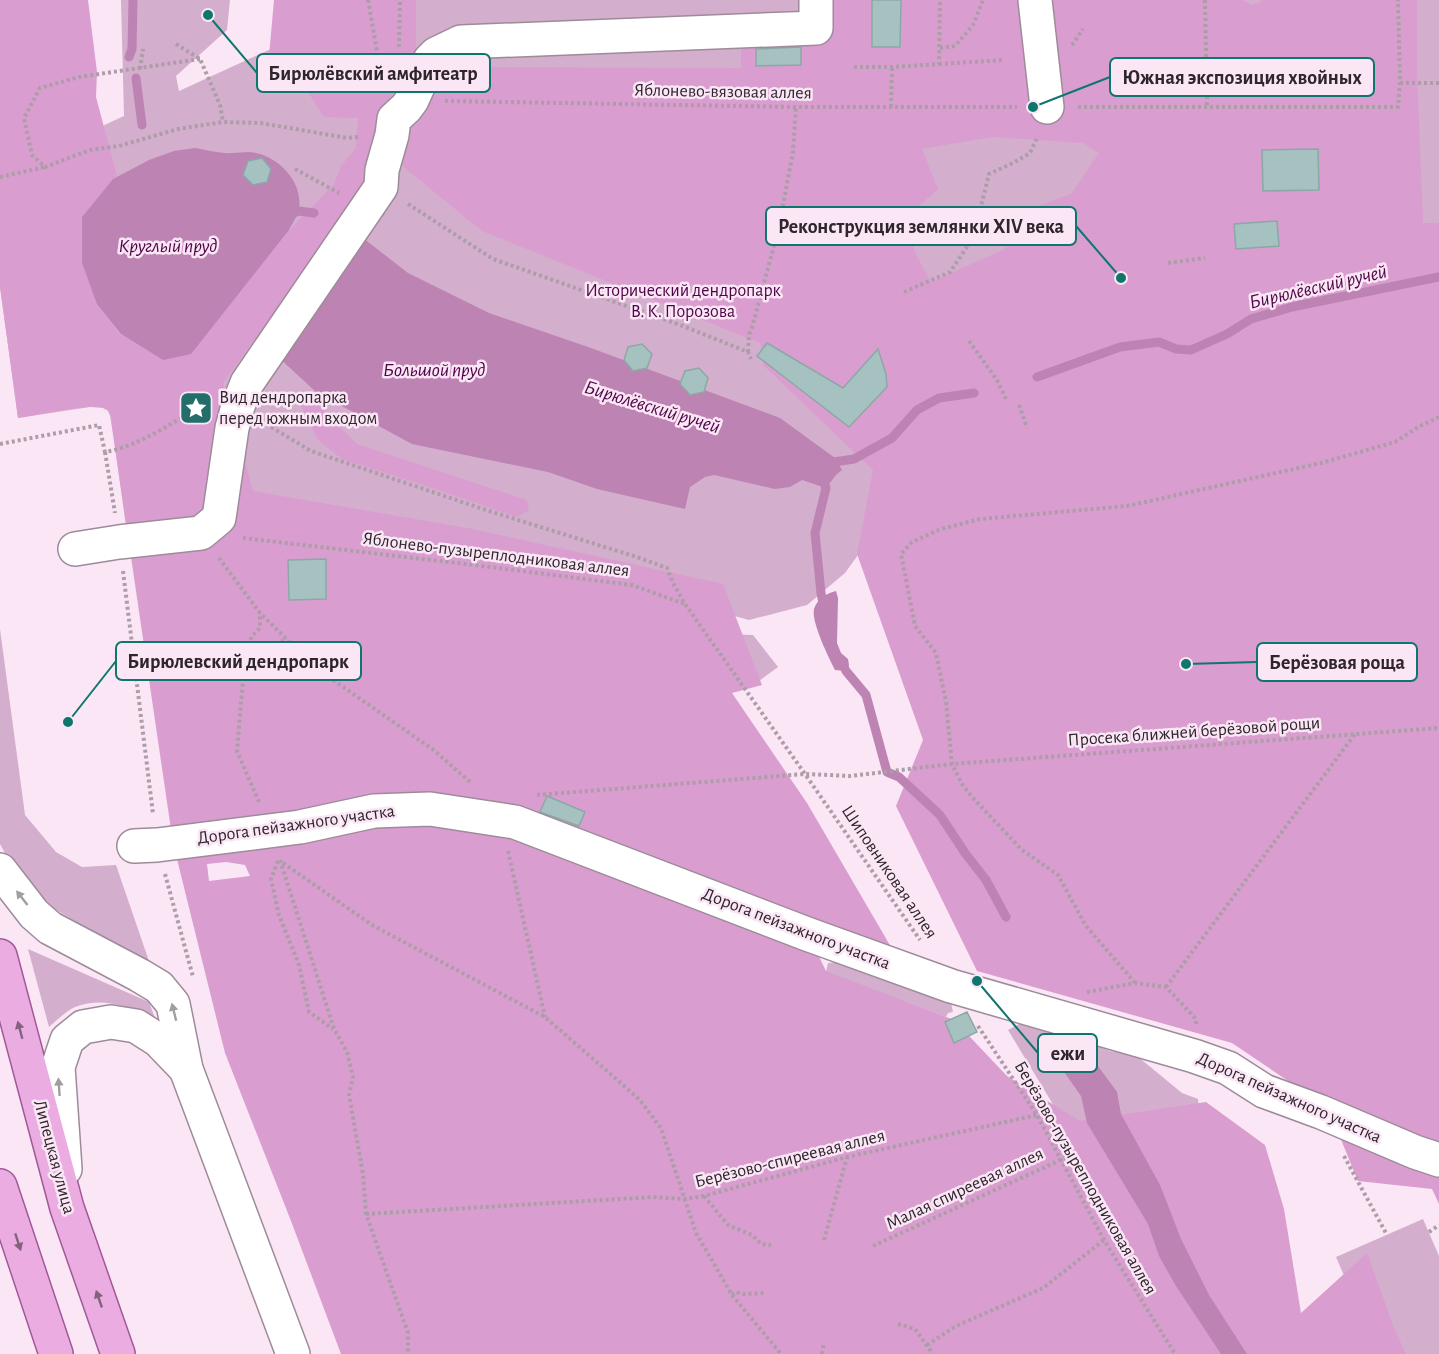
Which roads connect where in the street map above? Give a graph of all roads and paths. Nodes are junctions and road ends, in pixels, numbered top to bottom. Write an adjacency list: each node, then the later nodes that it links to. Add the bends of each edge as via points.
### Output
1 (368, 0): 19 (path)
2 (816, 0): 19 (street, via 816,27 461,42 436,54)
3 (940, 0): 9 (path)
4 (983, 0): 9 (path, via 972,25 956,46)
5 (1035, 0): 22 (street)
6 (1205, 0): 23 (path)
7 (1398, 0): 17 (path)
8 (176, 44): 11 (path)
9 (940, 48): 13 (path)
10 (143, 49): 16 (path)
11 (200, 59): 16 (path); 24 (path, via 220,105)
12 (1005, 60): 13 (path)
13 (939, 64): 15 (path)
14 (854, 67): 15 (path)
15 (892, 67): 21 (path)
16 (140, 69): 26 (path, via 79,77 40,88 24,118 32,154)
17 (1400, 83): 18 (path); 23 (path, Яблонево-вязовая аллея, via 1398,107)
18 (1439, 83)
19 (398, 96): 20 (path, Яблонево-вязовая аллея); 29 (street, via 406,108 394,119)
20 (796, 107): 21 (path, Яблонево-вязовая аллея); 37 (path, via 793,152 780,219 749,334)
21 (891, 107): 22 (path, Яблонево-вязовая аллея)
22 (1047, 107): 23 (path, Яблонево-вязовая аллея); 35 (path, via 1030,153 989,174 973,238 950,272)
23 (1207, 107)
24 (223, 122): 25 (path, via 261,123); 26 (path, via 90,150)
25 (347, 138)
26 (45, 167): 28 (path)
27 (295, 169): 30 (path)
28 (0, 177)
29 (381, 187): 37 (path, via 493,259); 41 (street, via 247,383)
30 (334, 190)
31 (793, 209): 32 (path, via 793,218)
32 (800, 218)
33 (1204, 258): 34 (path)
34 (1168, 263)
35 (904, 292)
36 (969, 341): 39 (path, via 994,374)
37 (748, 352): 38 (path)
38 (751, 359)
39 (1007, 401)
40 (1019, 405): 44 (path)
41 (238, 406): 47 (street, via 219,518); 50 (path, via 311,451 667,568)
42 (1439, 417): 56 (path, via 1395,442 1321,464 1127,506 980,519 941,529 912,542 901,554 915,626 936,653 946,702)
43 (164, 427): 46 (path)
44 (1027, 428)
45 (0, 444): 46 (path, via 99,425)
46 (105, 452): 48 (path)
47 (201, 533): 48 (street); 50 (path, Яблонево-пузыреплодниковая аллея, via 632,585); 51 (path)
48 (119, 542): 49 (street); 61 (path)
49 (75, 549)
50 (685, 604): 57 (path)
51 (260, 613): 52 (path); 53 (path, via 260,628)
52 (287, 640): 53 (path, via 270,648); 58 (path, via 316,668 435,751)
53 (246, 650): 62 (path, via 237,751)
54 (1439, 728): 55 (path, Просека ближней берёзовой рощи)
55 (1355, 734): 56 (path, Просека ближней берёзовой рощи); 67 (path)
56 (951, 764): 57 (path, Просека ближней берёзовой рощи, via 850,776); 67 (path, via 972,797 1022,850 1058,875 1086,926 1135,983)
57 (805, 774): 59 (path, Просека ближней берёзовой рощи); 64 (path, Шиповниковая аллея)
58 (479, 791)
59 (535, 795)
60 (504, 821): 62 (street, Дорога пейзажного участка, via 430,809 374,811 300,827); 68 (path); 71 (street, Дорога пейзажного участка, via 951,986)
61 (146, 845): 62 (street, Дорога пейзажного участка); 66 (path)
62 (277, 850): 68 (path, via 372,925); 70 (path); 70 (path, via 271,879 279,915 299,965 309,1012)
63 (0, 870): 72 (street, one-way to 63, via 173,1004 159,987 50,928)
64 (925, 948)
65 (0, 956): 82 (main road, Липецкая улица, one-way to 65)
66 (194, 981)
67 (1166, 987): 71 (path, via 1196,1019)
68 (545, 1017): 81 (path, via 639,1099 661,1128)
69 (978, 1026): 73 (path, Берёзово-пузыреплодниковая аллея)
70 (334, 1029): 83 (path, via 347,1052 353,1077 350,1095)
71 (1194, 1056): 78 (street, Дорога пейзажного участка, via 1228,1068 1264,1091)
72 (186, 1069): 82 (street, one-way to 72, via 58,1067 67,1040 83,1027 111,1022 136,1026 158,1040); 98 (street)
73 (1037, 1115): 76 (path, Берёзово-спиреевая аллея); 77 (path, Берёзово-пузыреплодниковая аллея)
74 (1343, 1153): 86 (path)
75 (1069, 1156): 77 (path, Малая спиреевая аллея)
76 (847, 1157): 80 (path, Берёзово-спиреевая аллея); 87 (path)
77 (1060, 1159): 88 (path, Берёзово-пузыреплодниковая аллея); 90 (path, Малая спиреевая аллея)
78 (1439, 1160)
79 (0, 1186): 96 (main road, one-way to 96)
80 (704, 1196): 81 (path, Берёзово-спиреевая аллея); 89 (path, via 728,1225 752,1235 761,1244)
81 (685, 1199): 83 (path, Берёзово-спиреевая аллея, via 653,1197); 92 (path, via 696,1233)
82 (67, 1208): 97 (main road, Липецкая улица, one-way to 82)
83 (366, 1214): 99 (path, via 408,1333)
84 (1439, 1225): 85 (path)
85 (1429, 1232)
86 (1387, 1235)
87 (824, 1240)
88 (1104, 1240): 95 (path, via 1043,1288 956,1326); 103 (path, Берёзово-пузыреплодниковая аллея)
89 (771, 1245)
90 (873, 1246)
91 (766, 1293): 92 (path)
92 (732, 1295): 100 (path)
93 (898, 1324): 95 (path, via 915,1329)
94 (824, 1342): 101 (path)
95 (927, 1345): 102 (path)
96 (56, 1354)
97 (118, 1354)
98 (293, 1354)
99 (408, 1354)
100 (781, 1354)
101 (822, 1354)
102 (933, 1354)
103 (1175, 1354)

